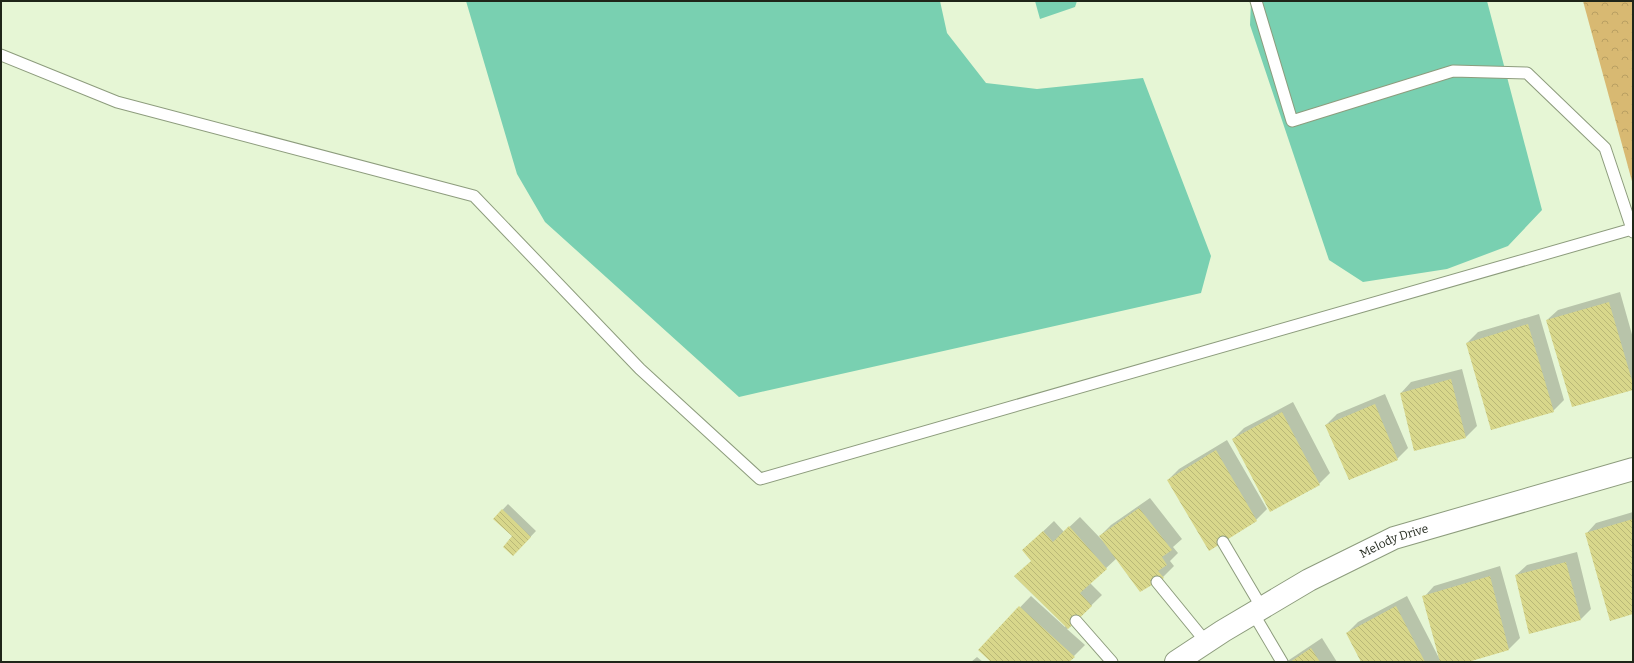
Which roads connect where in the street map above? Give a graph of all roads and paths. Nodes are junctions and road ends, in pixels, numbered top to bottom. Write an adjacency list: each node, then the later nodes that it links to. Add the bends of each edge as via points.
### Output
1 (1256, 1): 3 (lane, via 1292,121 1453,71 1527,73 1605,148)
2 (1, 55): 3 (lane, via 117,102 474,196 640,369 760,479)
3 (1633, 231)
4 (1633, 469): 7 (street, Melody Drive, via 1394,538 1309,580)
5 (1223, 542): 7 (lane)
6 (1157, 582): 9 (lane)
7 (1257, 610): 9 (street, Melody Drive); 12 (lane)
8 (1076, 621): 10 (lane)
9 (1206, 642): 11 (street, Melody Drive)
10 (1112, 662)
11 (1176, 662)
12 (1282, 662)

